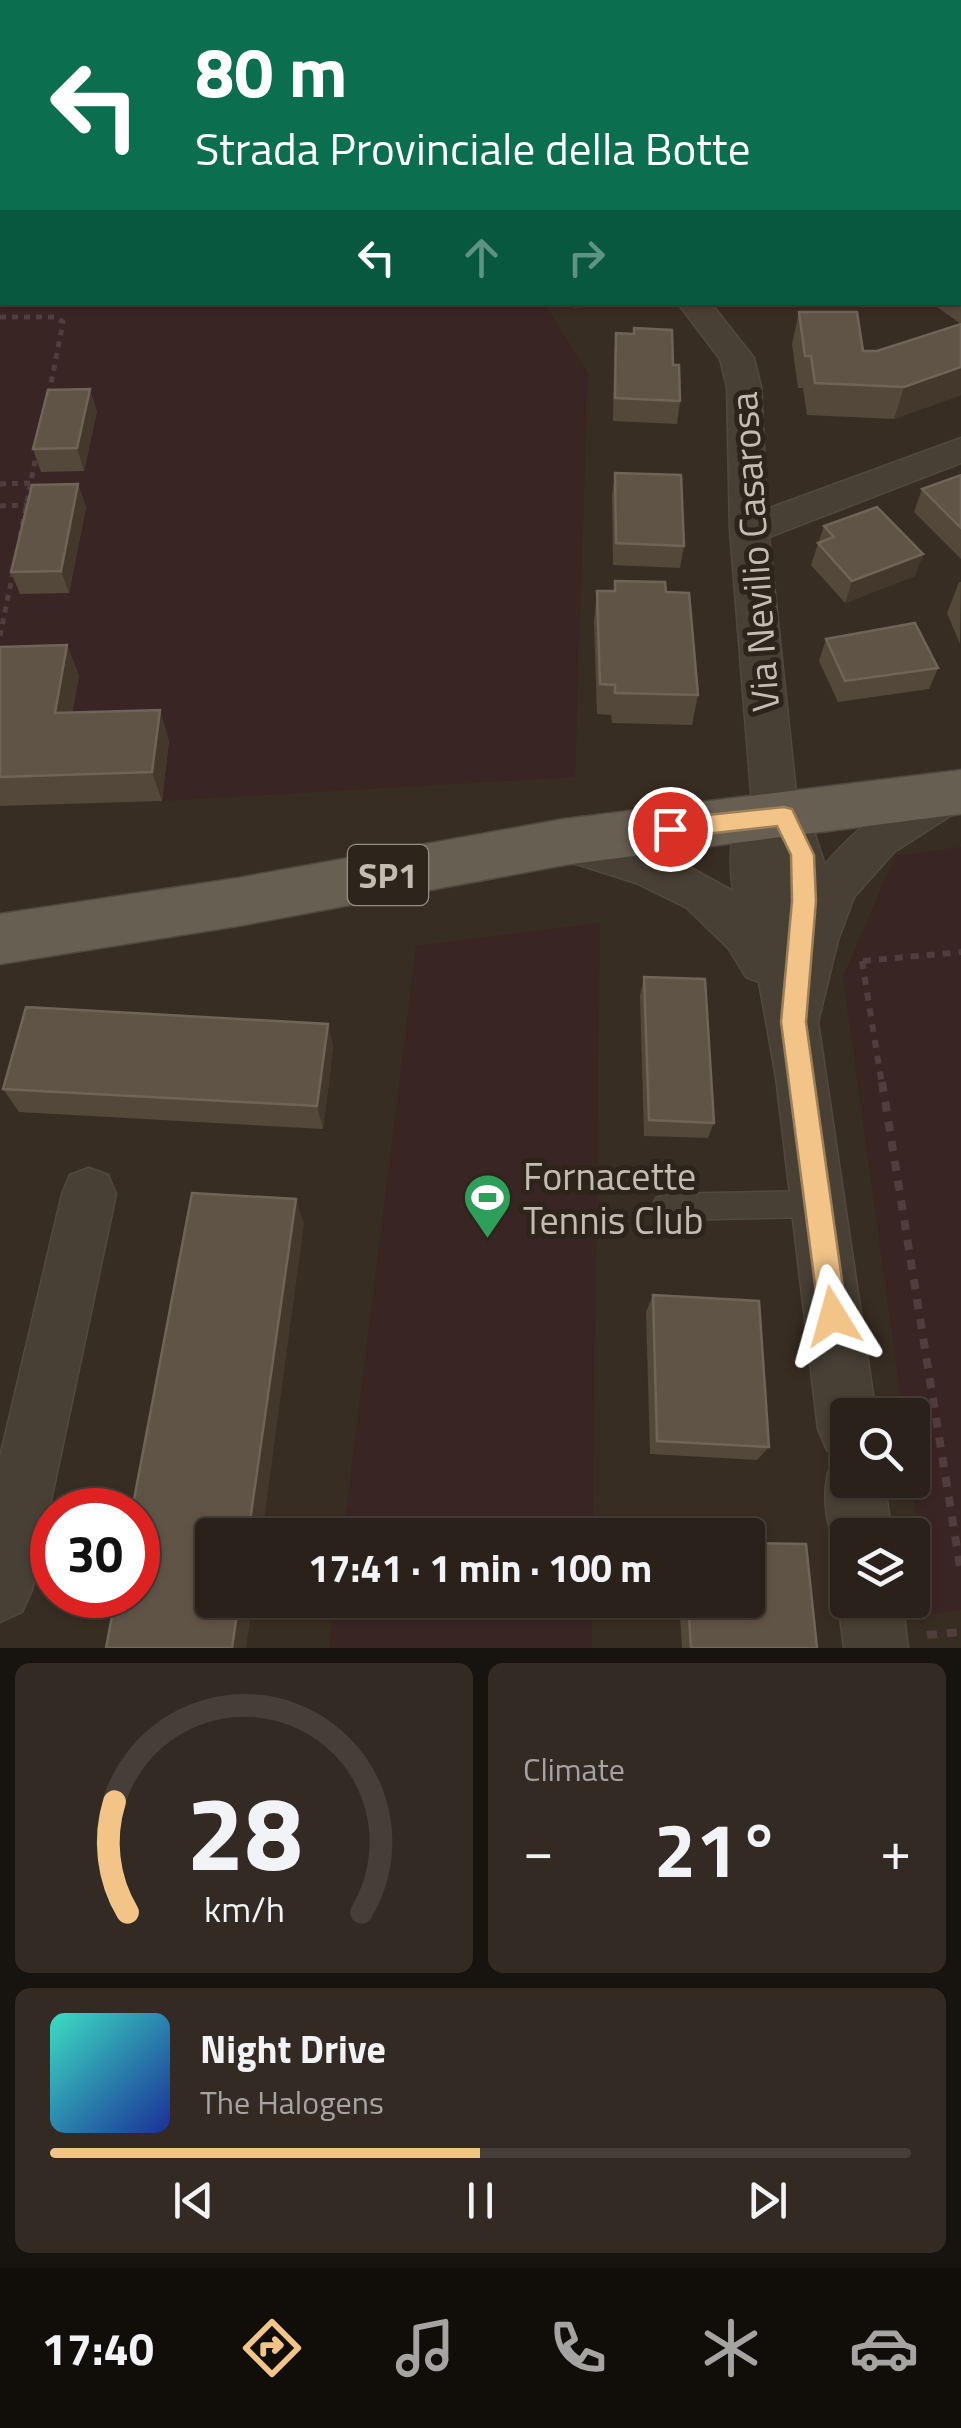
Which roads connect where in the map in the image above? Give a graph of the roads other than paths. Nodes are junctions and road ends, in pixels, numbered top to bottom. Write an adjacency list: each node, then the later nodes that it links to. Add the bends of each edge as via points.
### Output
1 (695, 305): 3 (street, Via Nevilio Casarosa, via 737,358 744,387)
2 (961, 450): 3 (street)
3 (749, 530): 5 (street, Via Nevilio Casarosa)
4 (955, 793): 5 (main road, SP1); 8 (street, Via Nevilio Casarosa, via 873,839 842,874 819,919)
5 (773, 817): 6 (main road, SP1); 8 (street, Via Nevilio Casarosa, via 750,850)
6 (564, 842): 7 (main road, SP1); 8 (street, Via Nevilio Casarosa, via 633,862 712,898 742,925)
7 (0, 939)
8 (794, 1022): 10 (street, Via Nevilio Casarosa)
9 (89, 1194): 13 (street)
10 (818, 1204): 11 (lane); 12 (street, Via Nevilio Casarosa)
11 (666, 1206)
12 (844, 1398)
13 (0, 1590)
14 (872, 1618): 15 (street)
15 (876, 1648)

